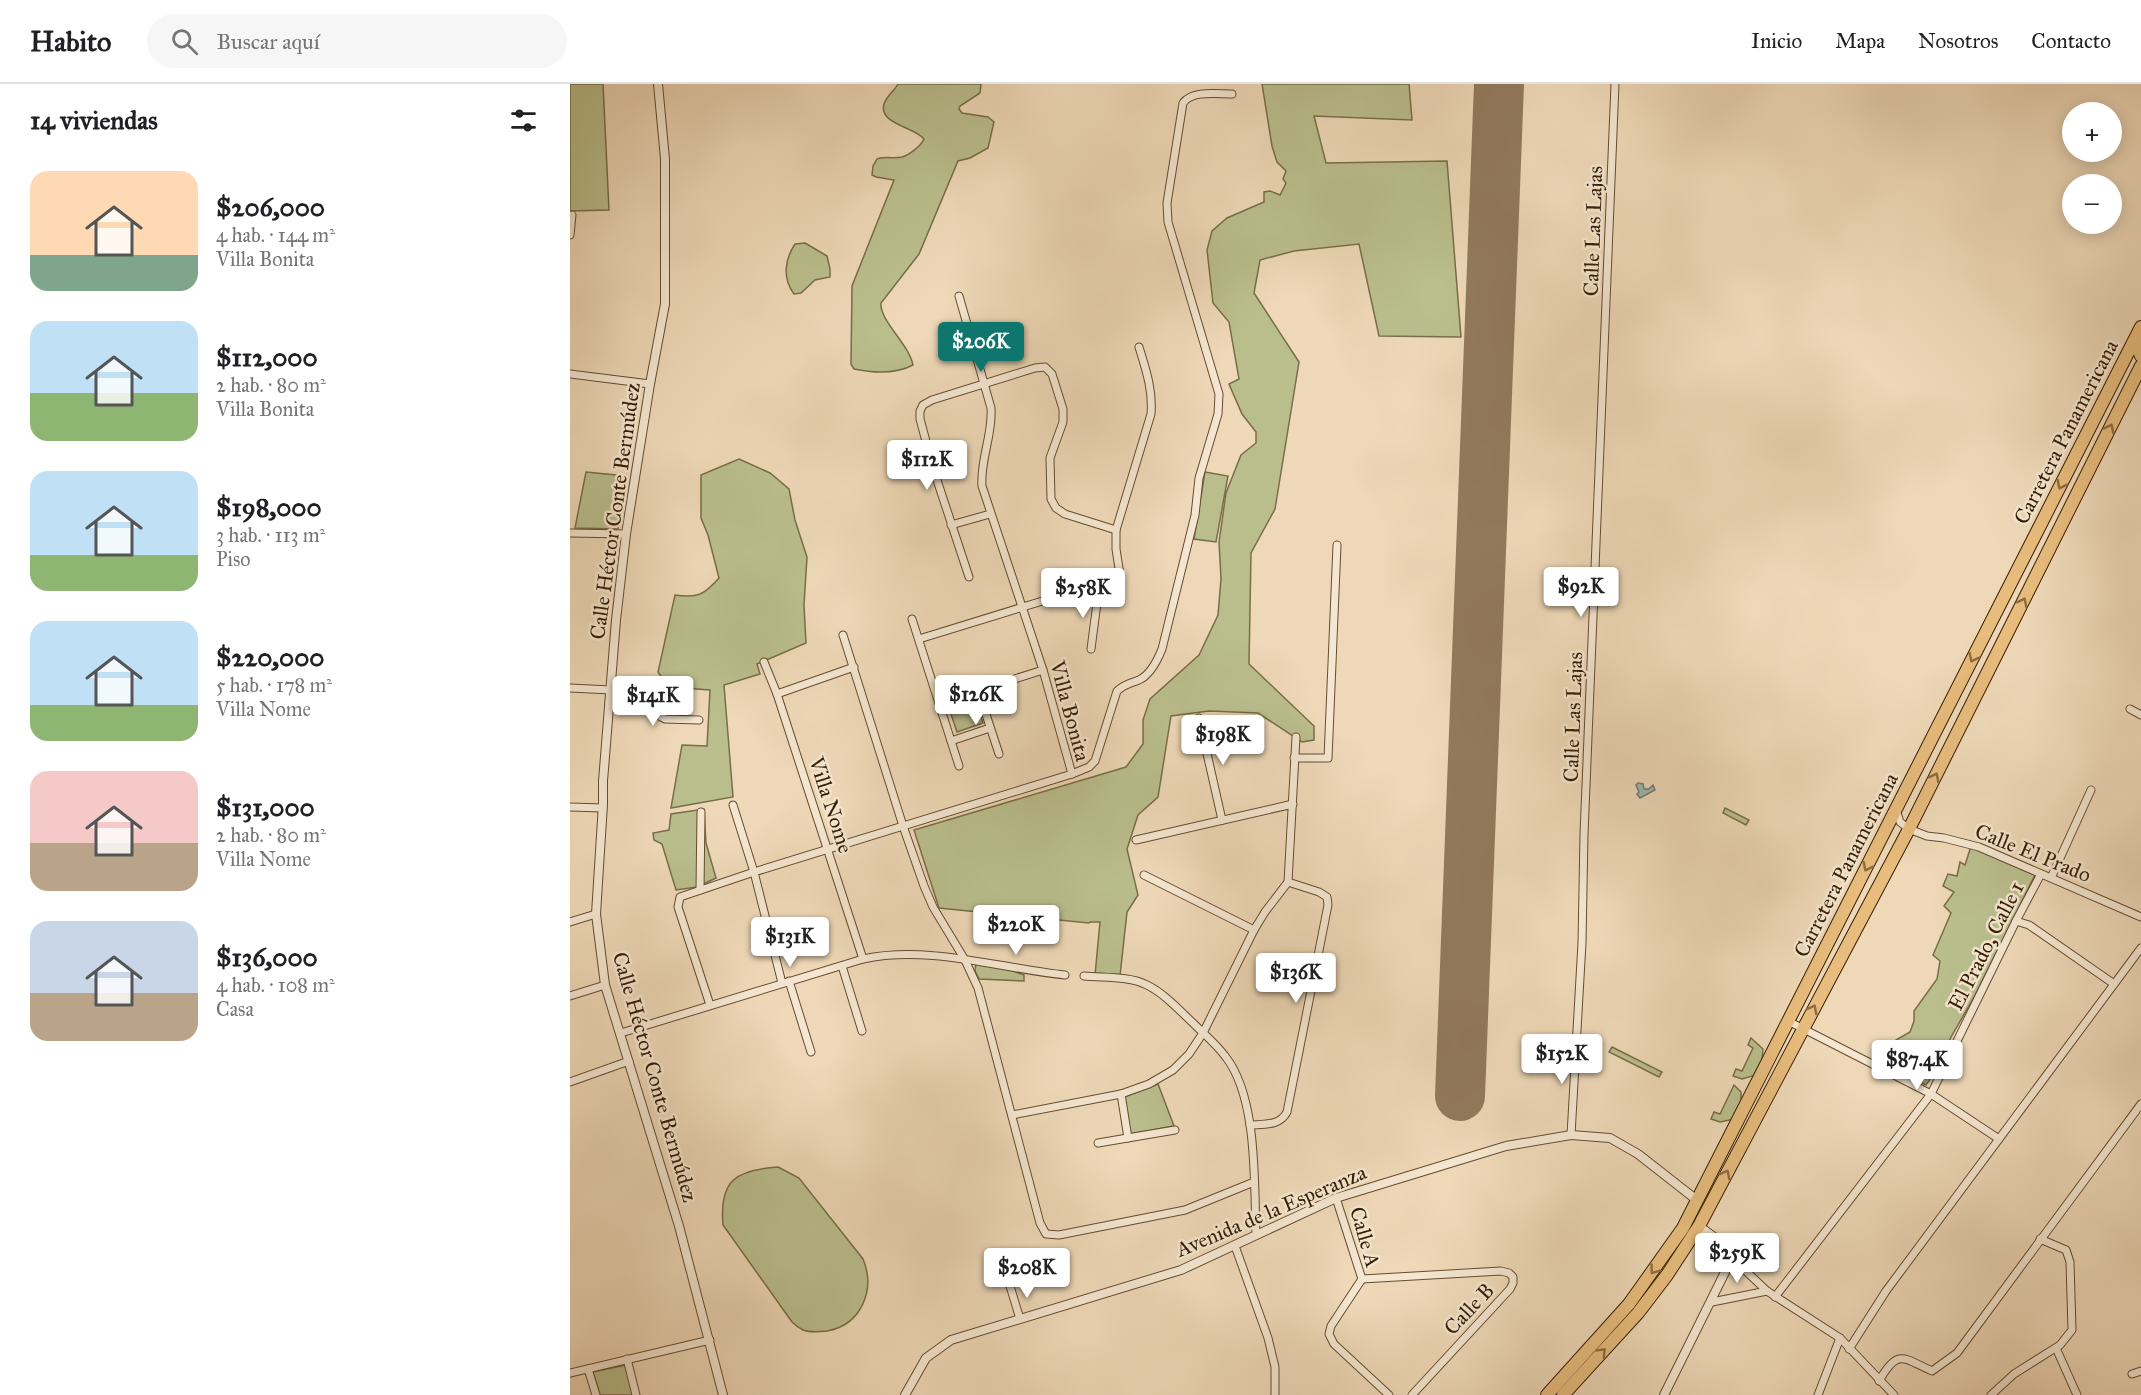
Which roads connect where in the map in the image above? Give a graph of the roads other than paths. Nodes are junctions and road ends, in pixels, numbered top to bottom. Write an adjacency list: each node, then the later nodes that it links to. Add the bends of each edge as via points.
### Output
1 (658, 84): 13 (street, Calle Héctor Conte Bermúdez, via 665,159 665,304)
2 (1615, 84): 97 (street, Calle Las Lajas)
3 (1232, 94): 47 (street, via 1194,95 1183,103 1167,203 1168,222 1219,394 1218,414 1197,488 1195,516 1158,658 1145,676 1117,691 1095,761)
4 (572, 215): 5 (street)
5 (570, 236)
6 (959, 296): 14 (street, Villa Bonita)
7 (2141, 327): 9 (highway); 10 (highway, Carretera Panamericana)
8 (1139, 347): 17 (street, via 1152,396 1151,414)
9 (2140, 353): 10 (highway)
10 (2123, 363): 53 (highway, Carretera Panamericana, one-way to 53)
11 (2141, 366): 57 (highway, Carretera Panamericana, one-way to 11)
12 (570, 374): 13 (street)
13 (650, 384): 19 (street, Calle Héctor Conte Bermúdez)
14 (985, 385): 15 (street, Villa Bonita, via 992,424 981,474); 16 (street, via 932,400 922,405 920,411); 17 (street, via 1035,368 1045,368 1052,374 1063,422 1050,458 1051,499 1065,514)
15 (990, 514): 16 (street); 23 (street, Villa Bonita)
16 (951, 525): 21 (street)
17 (1116, 530): 22 (street, via 1120,575)
18 (570, 533): 19 (street)
19 (626, 534): 32 (street, Calle Héctor Conte Bermúdez)
20 (1337, 545): 45 (street, via 1328,758)
21 (969, 577)
22 (1089, 586): 23 (street); 27 (street, via 1097,603)
23 (1023, 608): 26 (street); 30 (street, Villa Bonita)
24 (912, 619): 26 (street)
25 (843, 635): 29 (street)
26 (920, 639): 36 (street)
27 (1091, 649)
28 (764, 662): 34 (street, Villa Nome)
29 (854, 667): 34 (street); 56 (street)
30 (1043, 670): 33 (street); 47 (street, Villa Bonita)
31 (570, 688): 32 (street)
32 (611, 690): 35 (street, Calle Héctor Conte Bermúdez)
33 (978, 690): 36 (street); 41 (street)
34 (777, 693): 60 (street, Villa Nome)
35 (609, 703): 40 (street, via 639,705 665,719); 52 (street, Calle Héctor Conte Bermúdez)
36 (939, 703): 43 (street)
37 (2130, 709): 38 (street)
38 (2141, 715)
39 (1199, 717): 55 (street)
40 (699, 720)
41 (990, 728): 43 (street); 44 (street)
42 (1296, 736): 45 (street)
43 (951, 741): 46 (street)
44 (999, 754)
45 (1294, 758): 49 (street)
46 (959, 766)
47 (1072, 774): 56 (street, Villa Bonita)
48 (2091, 790): 64 (street)
49 (1293, 804): 55 (street); 65 (street)
50 (733, 805): 61 (street)
51 (570, 807): 52 (street)
52 (603, 808): 67 (street, Calle Héctor Conte Bermúdez)
53 (1895, 810): 57 (street, via 1900,822); 58 (highway, Carretera Panamericana)
54 (701, 812): 66 (street)
55 (1222, 820): 59 (street)
56 (903, 826): 60 (street, Villa Bonita); 74 (street, via 933,907)
57 (1909, 829): 58 (street); 62 (street, Calle El Prado, via 1979,848); 84 (highway, Carretera Panamericana, one-way to 57)
58 (1883, 834): 83 (highway, Carretera Panamericana, one-way to 83)
59 (1136, 840)
60 (828, 849): 61 (street, Villa Bonita); 73 (street, Villa Nome)
61 (754, 872): 66 (street, Villa Bonita); 78 (street)
62 (2041, 874): 64 (street, Calle El Prado); 69 (street, El Prado, Calle 1)
63 (1144, 875): 71 (street)
64 (2051, 878): 68 (street, Calle El Prado)
65 (1288, 882): 71 (street); 95 (street, via 1319,892 1327,897 1328,905 1287,1112 1276,1123)
66 (700, 890): 82 (street, Villa Bonita, via 683,896 678,907)
67 (596, 914): 70 (street); 80 (street, Calle Héctor Conte Bermúdez)
68 (2141, 917)
69 (2016, 921): 79 (street, via 2029,925); 92 (street, El Prado, Calle 1)
70 (570, 922)
71 (1254, 930): 87 (street)
72 (2141, 948): 79 (street)
73 (863, 959): 74 (street, via 908,954); 75 (street)
74 (965, 960): 76 (street); 94 (street, via 978,988)
75 (842, 966): 78 (street); 85 (street)
76 (1065, 975)
77 (1084, 976): 87 (street, via 1146,984)
78 (786, 982): 82 (street); 88 (street)
79 (2114, 984): 100 (street)
80 (605, 985): 81 (street); 86 (street, Calle Héctor Conte Bermúdez)
81 (570, 996)
82 (710, 1005): 86 (street)
83 (1788, 1021): 84 (street); 98 (highway, via 1789,1042 1748,1123); 103 (highway, Carretera Panamericana)
84 (1803, 1028): 92 (street); 98 (highway, Carretera Panamericana)
85 (862, 1031)
86 (621, 1033): 89 (street, Calle Héctor Conte Bermúdez)
87 (1203, 1033): 91 (street, via 1173,1070); 95 (street, via 1226,1056 1237,1074)
88 (811, 1052)
89 (629, 1061): 90 (street); 120 (street, Calle Héctor Conte Bermúdez)
90 (570, 1082)
91 (1121, 1094): 94 (street); 99 (street)
92 (1930, 1094): 100 (street); 116 (street, El Prado, Calle 1)
93 (2141, 1104): 110 (street)
94 (1012, 1115): 102 (street, via 1046,1234 1059,1235 1185,1210)
95 (1250, 1125): 102 (street)
96 (1175, 1130): 99 (street)
97 (1571, 1135): 104 (street, Avenida de la Esperanza, via 1506,1146); 105 (street, Avenida de la Esperanza, via 1610,1138 1623,1144)
98 (1746, 1135): 106 (highway, Carretera Panamericana, one-way to 98)
99 (1128, 1138): 101 (street)
100 (1999, 1139): 122 (street, via 1886,1291)
101 (1098, 1143)
102 (1254, 1182): 108 (street)
103 (1706, 1184): 105 (highway, Carretera Panamericana); 107 (highway, via 1695,1221)
104 (1336, 1198): 108 (street, Avenida de la Esperanza); 113 (street, Calle A)
105 (1698, 1201): 136 (highway, Carretera Panamericana, one-way to 136, via 1629,1304)
106 (1706, 1213): 107 (highway, Carretera Panamericana); 109 (street)
107 (1699, 1226): 109 (street); 137 (highway, Carretera Panamericana, one-way to 107, via 1638,1313)
108 (1256, 1235): 111 (street, Avenida de la Esperanza)
109 (1714, 1237): 112 (street)
110 (2040, 1239): 121 (street, via 2066,1250 2070,1262 2072,1330); 128 (street, via 1957,1353 1932,1371 1902,1358 1895,1359)
111 (1235, 1246): 118 (street, Avenida de la Esperanza, via 1181,1270); 133 (street, via 1270,1348)
112 (1732, 1258): 115 (street); 117 (street)
113 (1362, 1279): 134 (street, Calle A, via 1329,1334 1334,1344); 135 (street, Calle B, via 1501,1271 1513,1277 1510,1289)
114 (1010, 1286): 118 (street)
115 (1767, 1292): 116 (street); 117 (street)
116 (1775, 1298): 119 (street)
117 (1712, 1302): 138 (street)
118 (1020, 1319): 132 (street, Avenida de la Esperanza, via 937,1348 926,1358)
119 (1840, 1338): 122 (street); 139 (street)
120 (710, 1340): 123 (street); 131 (street, Calle Héctor Conte Bermúdez)
121 (2056, 1348): 141 (street, via 2014,1374); 142 (street)
122 (1849, 1349): 128 (street)
123 (627, 1359): 124 (street); 130 (street)
124 (588, 1369): 126 (street); 129 (street)
125 (2141, 1371): 127 (street)
126 (570, 1373)
127 (2132, 1374)
128 (1879, 1381): 140 (street)
129 (596, 1395)
130 (636, 1395)
131 (723, 1395)
132 (904, 1395)
133 (1275, 1395)
134 (1389, 1395)
135 (1412, 1395)
136 (1547, 1395)
137 (1563, 1395)
138 (1664, 1395)
139 (1818, 1395)
140 (1894, 1395)
141 (1991, 1395)
142 (2078, 1395)

